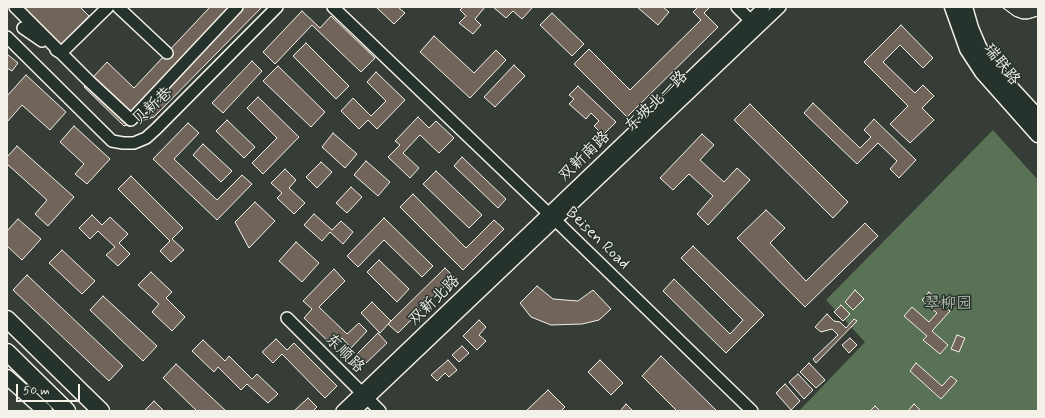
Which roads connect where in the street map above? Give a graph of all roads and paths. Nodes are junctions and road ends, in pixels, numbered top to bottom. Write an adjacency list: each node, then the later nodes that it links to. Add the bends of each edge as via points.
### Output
1 (15, 7): 15 (street)
2 (108, 7): 15 (street)
3 (118, 7): 16 (street)
4 (237, 7): 15 (street, via 131,120)
5 (277, 7): 14 (street, 贝新巷, via 156,129 146,138 134,143 112,140)
6 (334, 7): 19 (street, Beisen Road)
7 (737, 7): 12 (street)
8 (764, 7): 12 (street, 双新南路)
9 (780, 7): 12 (street)
10 (952, 7): 17 (main road, 瑞联路, via 967,49 982,72)
11 (965, 7): 17 (main road, 瑞联路, via 971,28 992,67)
12 (755, 24): 19 (street, 双新南路)
13 (23, 28): 15 (street)
14 (7, 37)
15 (61, 53)
16 (167, 53)
17 (1035, 118): 18 (main road, 瑞联路)
18 (1038, 136)
19 (552, 217): 27 (street, 双新北路); 37 (street, Beisen Road)
20 (7, 318): 33 (highway)
21 (287, 318): 27 (street, 东顺路)
22 (7, 325): 32 (main road)
23 (7, 332): 31 (highway)
24 (7, 352): 30 (highway)
25 (7, 368): 29 (highway)
26 (7, 377): 28 (main road)
27 (364, 396): 34 (street, 双新北路); 35 (street, 双新北路); 36 (street, 东顺路)
28 (45, 411)
29 (54, 411)
30 (67, 411)
31 (86, 411)
32 (97, 411)
33 (101, 411)
34 (342, 411)
35 (355, 411)
36 (380, 411)
37 (752, 411)

